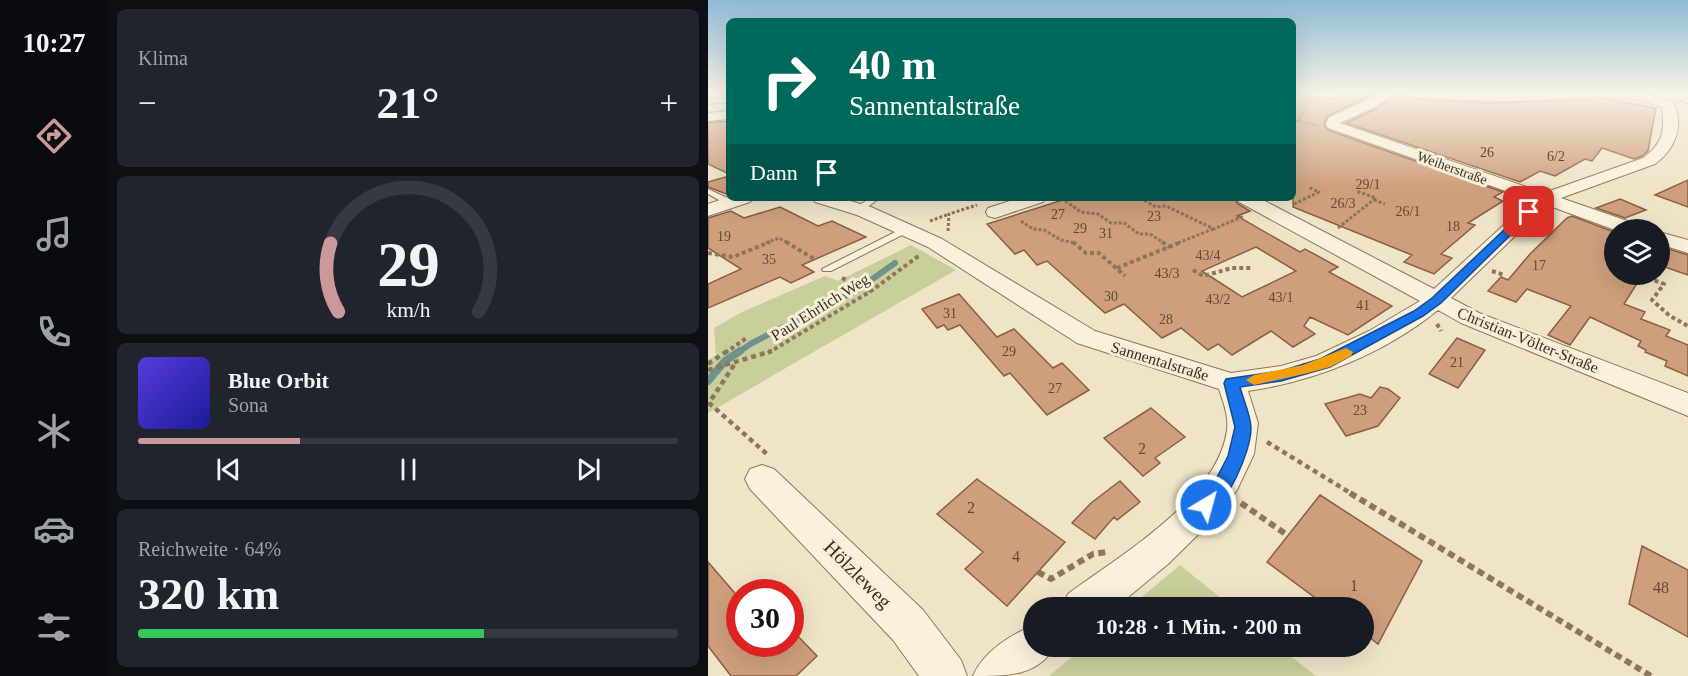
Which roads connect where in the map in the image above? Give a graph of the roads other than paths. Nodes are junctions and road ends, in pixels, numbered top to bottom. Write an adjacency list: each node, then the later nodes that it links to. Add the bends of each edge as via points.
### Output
1 (1333, 125): 5 (street, Weiherstraße)
2 (1672, 125): 5 (street, Sannentalstraße, via 1664,152 1649,161)
3 (708, 190): 4 (lane)
4 (726, 196)
5 (1543, 199): 13 (street, Weiherstraße); 18 (street, Sannentalstraße)
6 (735, 201): 12 (street)
7 (842, 201): 10 (street, Sannentalstraße)
8 (1024, 201): 11 (street)
9 (1251, 201): 18 (street, Christian-Völter-Straße)
10 (862, 204): 14 (street, Sannentalstraße)
11 (994, 208)
12 (708, 210)
13 (1604, 220)
14 (907, 229): 17 (lane); 19 (street, Sannentalstraße, via 1086,338)
15 (1670, 241): 16 (street)
16 (1688, 247)
17 (827, 269)
18 (1436, 300): 19 (street, Sannentalstraße, via 1388,331 1325,363 1281,376); 20 (street, Christian-Völter-Straße, via 1470,318)
19 (1231, 383): 22 (street, via 1243,427 1237,456 1221,489 1192,520)
20 (1688, 405)
21 (762, 479): 24 (street, Hölzleweg, via 908,625)
22 (1096, 597)
23 (1023, 654): 25 (street)
24 (945, 676)
25 (995, 676)

